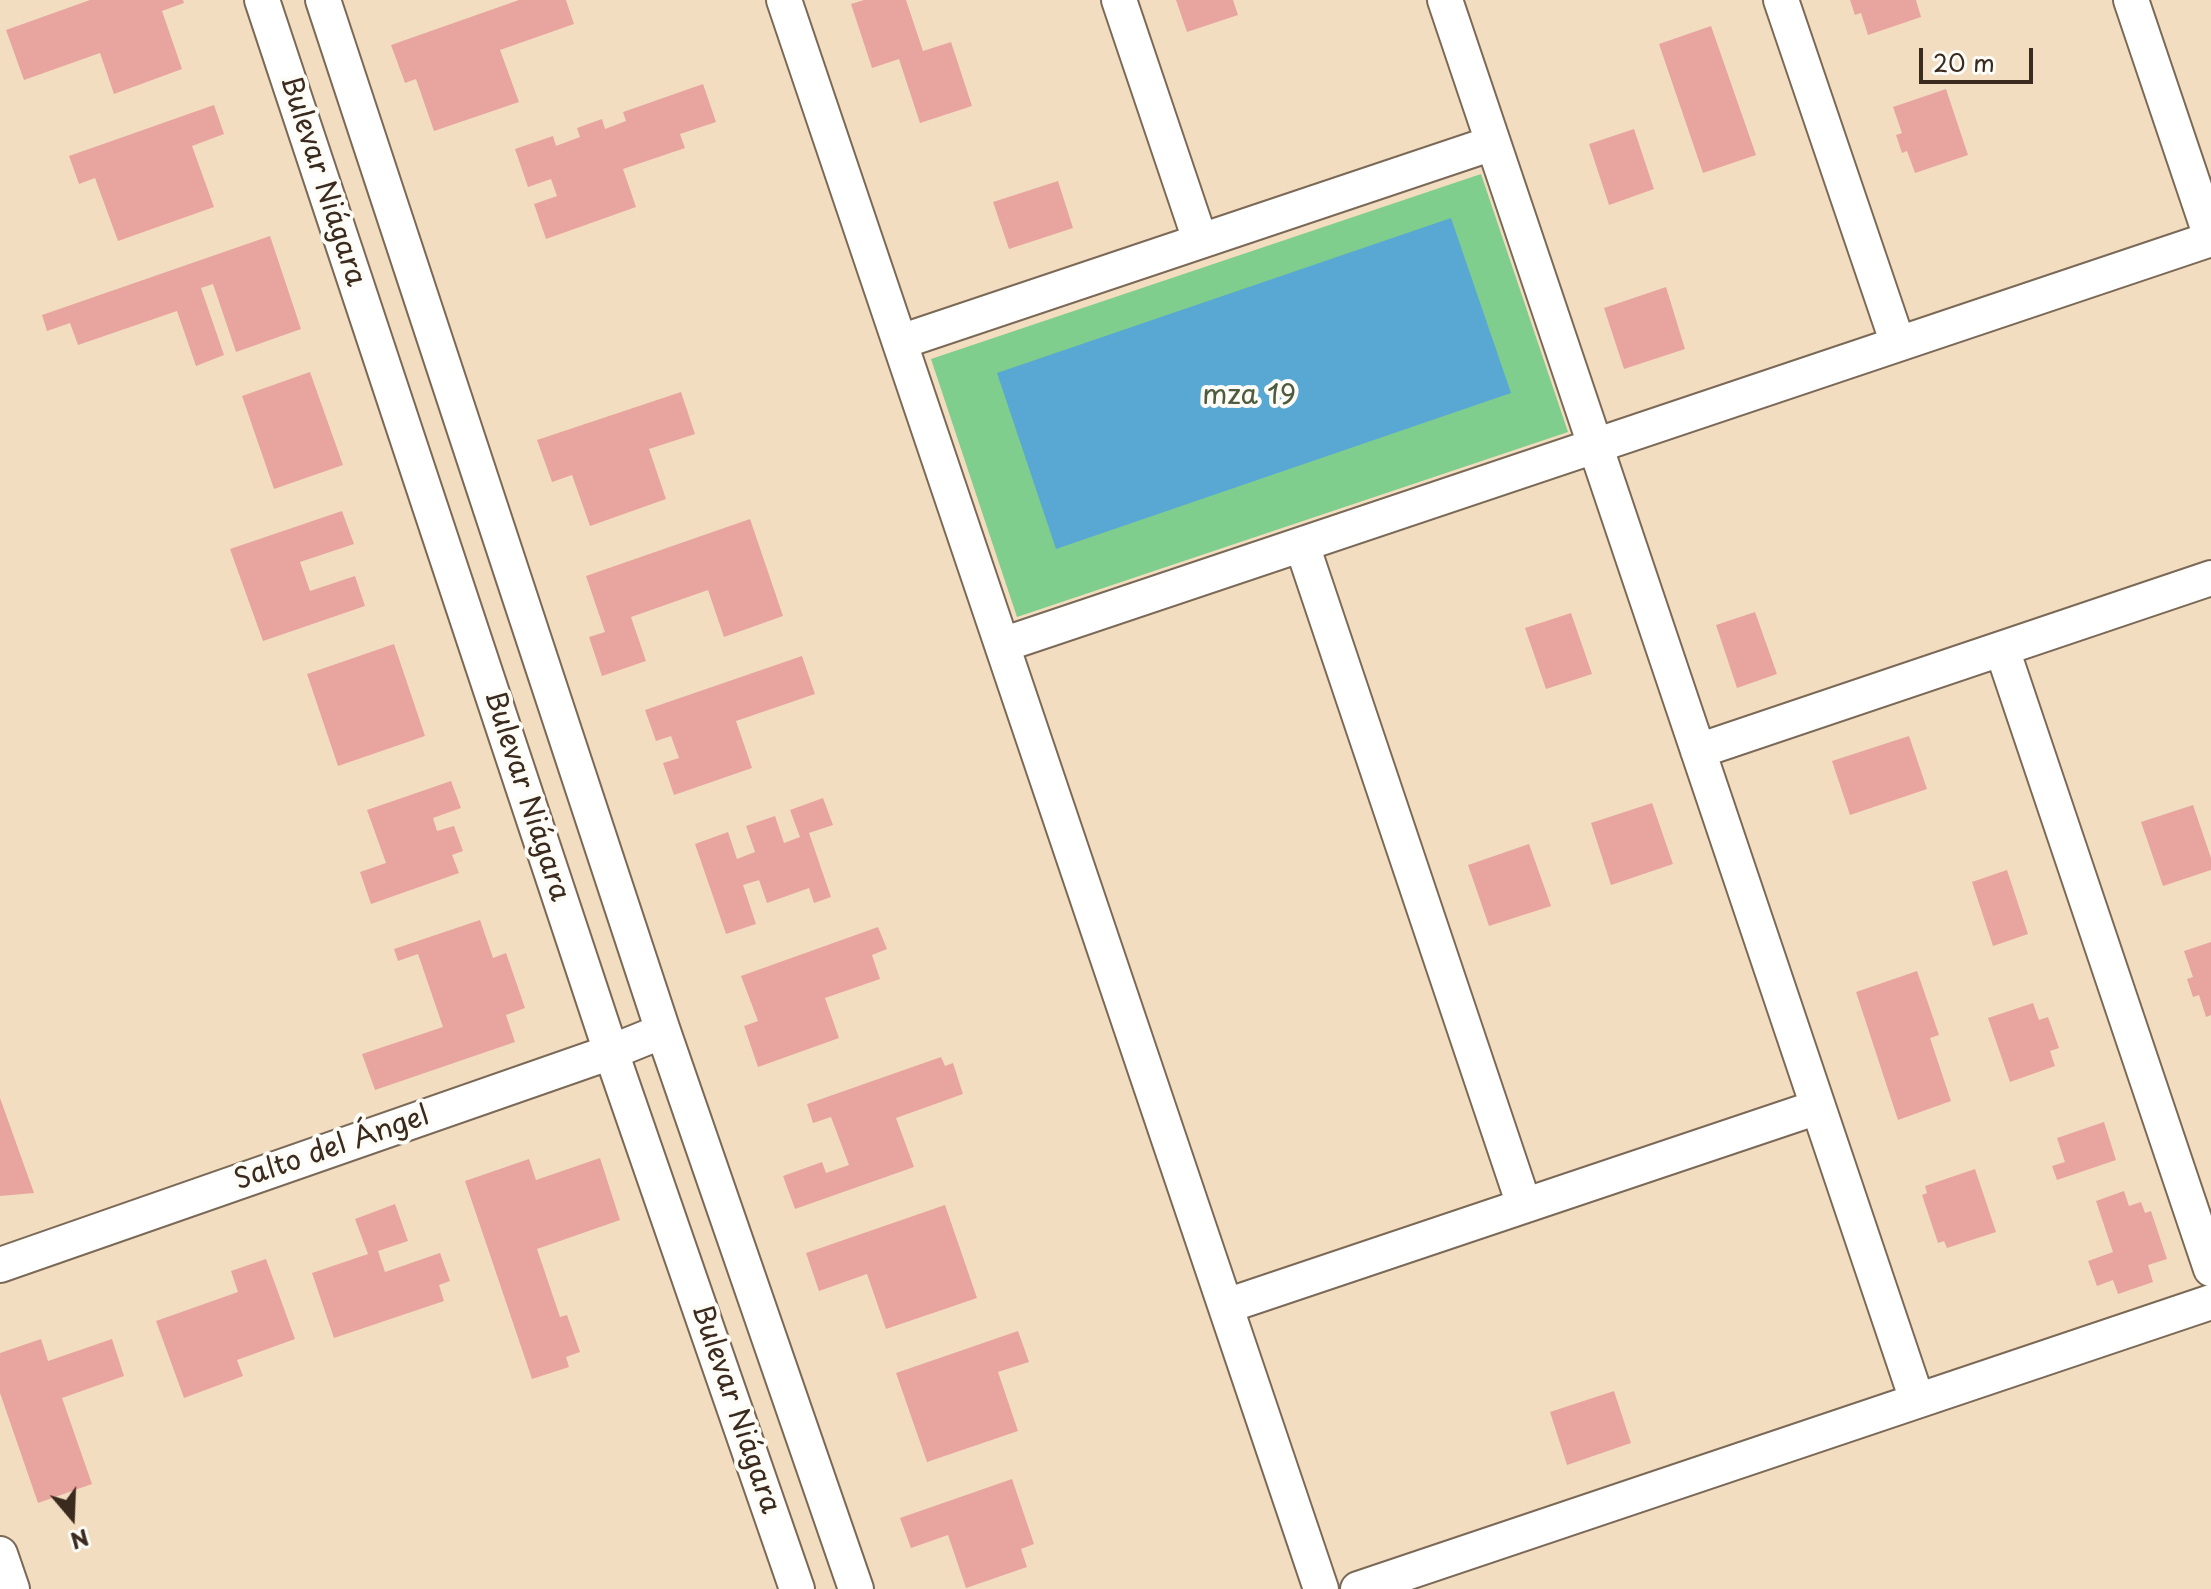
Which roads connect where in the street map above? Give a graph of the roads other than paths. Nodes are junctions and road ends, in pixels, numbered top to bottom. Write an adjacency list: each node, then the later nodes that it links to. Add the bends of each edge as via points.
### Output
1 (262, 0): 20 (street, Bulevar Niágara)
2 (323, 0): 19 (street, Bulevar Niágara)
3 (784, 0): 11 (street)
4 (1119, 0): 10 (street)
5 (1445, 0): 8 (street)
6 (1781, 0): 12 (street)
7 (2131, 0): 9 (street)
8 (1493, 143): 10 (street); 13 (street)
9 (2211, 238): 12 (street)
10 (1200, 240): 11 (street)
11 (900, 342): 16 (street)
12 (1898, 344): 13 (street)
13 (1595, 446): 14 (street); 18 (street)
14 (1302, 545): 16 (street); 22 (street)
15 (2211, 578): 17 (street)
16 (1002, 645): 26 (street)
17 (2002, 649): 18 (street); 24 (street)
18 (1698, 751): 21 (street)
19 (663, 1031): 20 (street, Salto del Ángel); 31 (street, Bulevar Niágara)
20 (611, 1052): 23 (street, Salto del Ángel); 30 (street, Bulevar Niágara)
21 (1818, 1107): 22 (street); 27 (street)
22 (1524, 1205): 26 (street)
23 (0, 1265)
24 (2211, 1269)
25 (2211, 1302): 27 (street)
26 (1226, 1306): 32 (street)
27 (1917, 1400): 33 (street)
28 (0, 1554): 29 (street)
29 (12, 1589)
30 (797, 1589)
31 (856, 1589)
32 (1321, 1589)
33 (1358, 1589)

